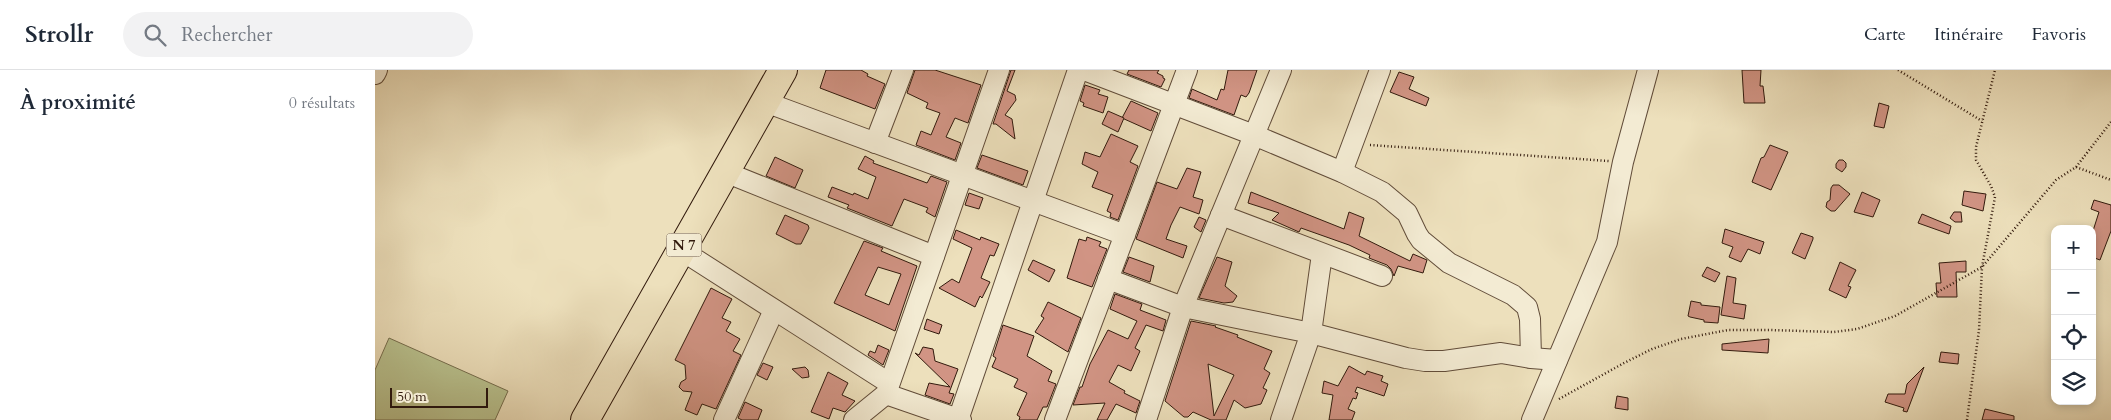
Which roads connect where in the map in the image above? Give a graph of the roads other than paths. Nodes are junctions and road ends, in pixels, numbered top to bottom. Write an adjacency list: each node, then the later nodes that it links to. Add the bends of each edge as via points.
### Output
1 (377, 70): 11 (street)
2 (783, 70): 12 (highway, N 7)
3 (903, 70): 15 (street)
4 (997, 70): 18 (street)
5 (1078, 70): 19 (street)
6 (1084, 70): 13 (street)
7 (1187, 70): 13 (street)
8 (1281, 70): 14 (street)
9 (1380, 70): 17 (street)
10 (1648, 70): 31 (street, via 1623,162 1607,242)
11 (375, 74)
12 (765, 102): 15 (street); 16 (highway, N 7)
13 (1174, 105): 14 (street); 21 (street)
14 (1254, 135): 17 (street); 20 (street)
15 (875, 143): 18 (street)
16 (725, 172): 22 (highway, N 7); 24 (street)
17 (1342, 172): 30 (street, via 1393,200 1407,213 1417,234 1449,263 1513,295 1527,307)
18 (962, 175): 19 (street); 24 (street)
19 (1033, 201): 21 (street); 37 (street)
20 (1221, 215): 23 (street); 27 (street)
21 (1125, 235): 26 (street)
22 (681, 250): 28 (street); 34 (highway, N 7)
23 (1322, 254): 25 (street); 29 (street)
24 (934, 256): 32 (street)
25 (1382, 276)
26 (1108, 279): 27 (street); 38 (street)
27 (1183, 307): 29 (street); 39 (street)
28 (774, 310): 32 (street); 35 (street)
29 (1311, 333): 30 (street, via 1425,361 1501,353); 40 (street)
30 (1531, 358): 31 (street)
31 (1557, 360): 33 (street)
32 (887, 389): 36 (street); 37 (street)
33 (1530, 417)
34 (585, 420)
35 (724, 420)
36 (854, 420)
37 (959, 420)
38 (1055, 420)
39 (1146, 420)
40 (1281, 420)

